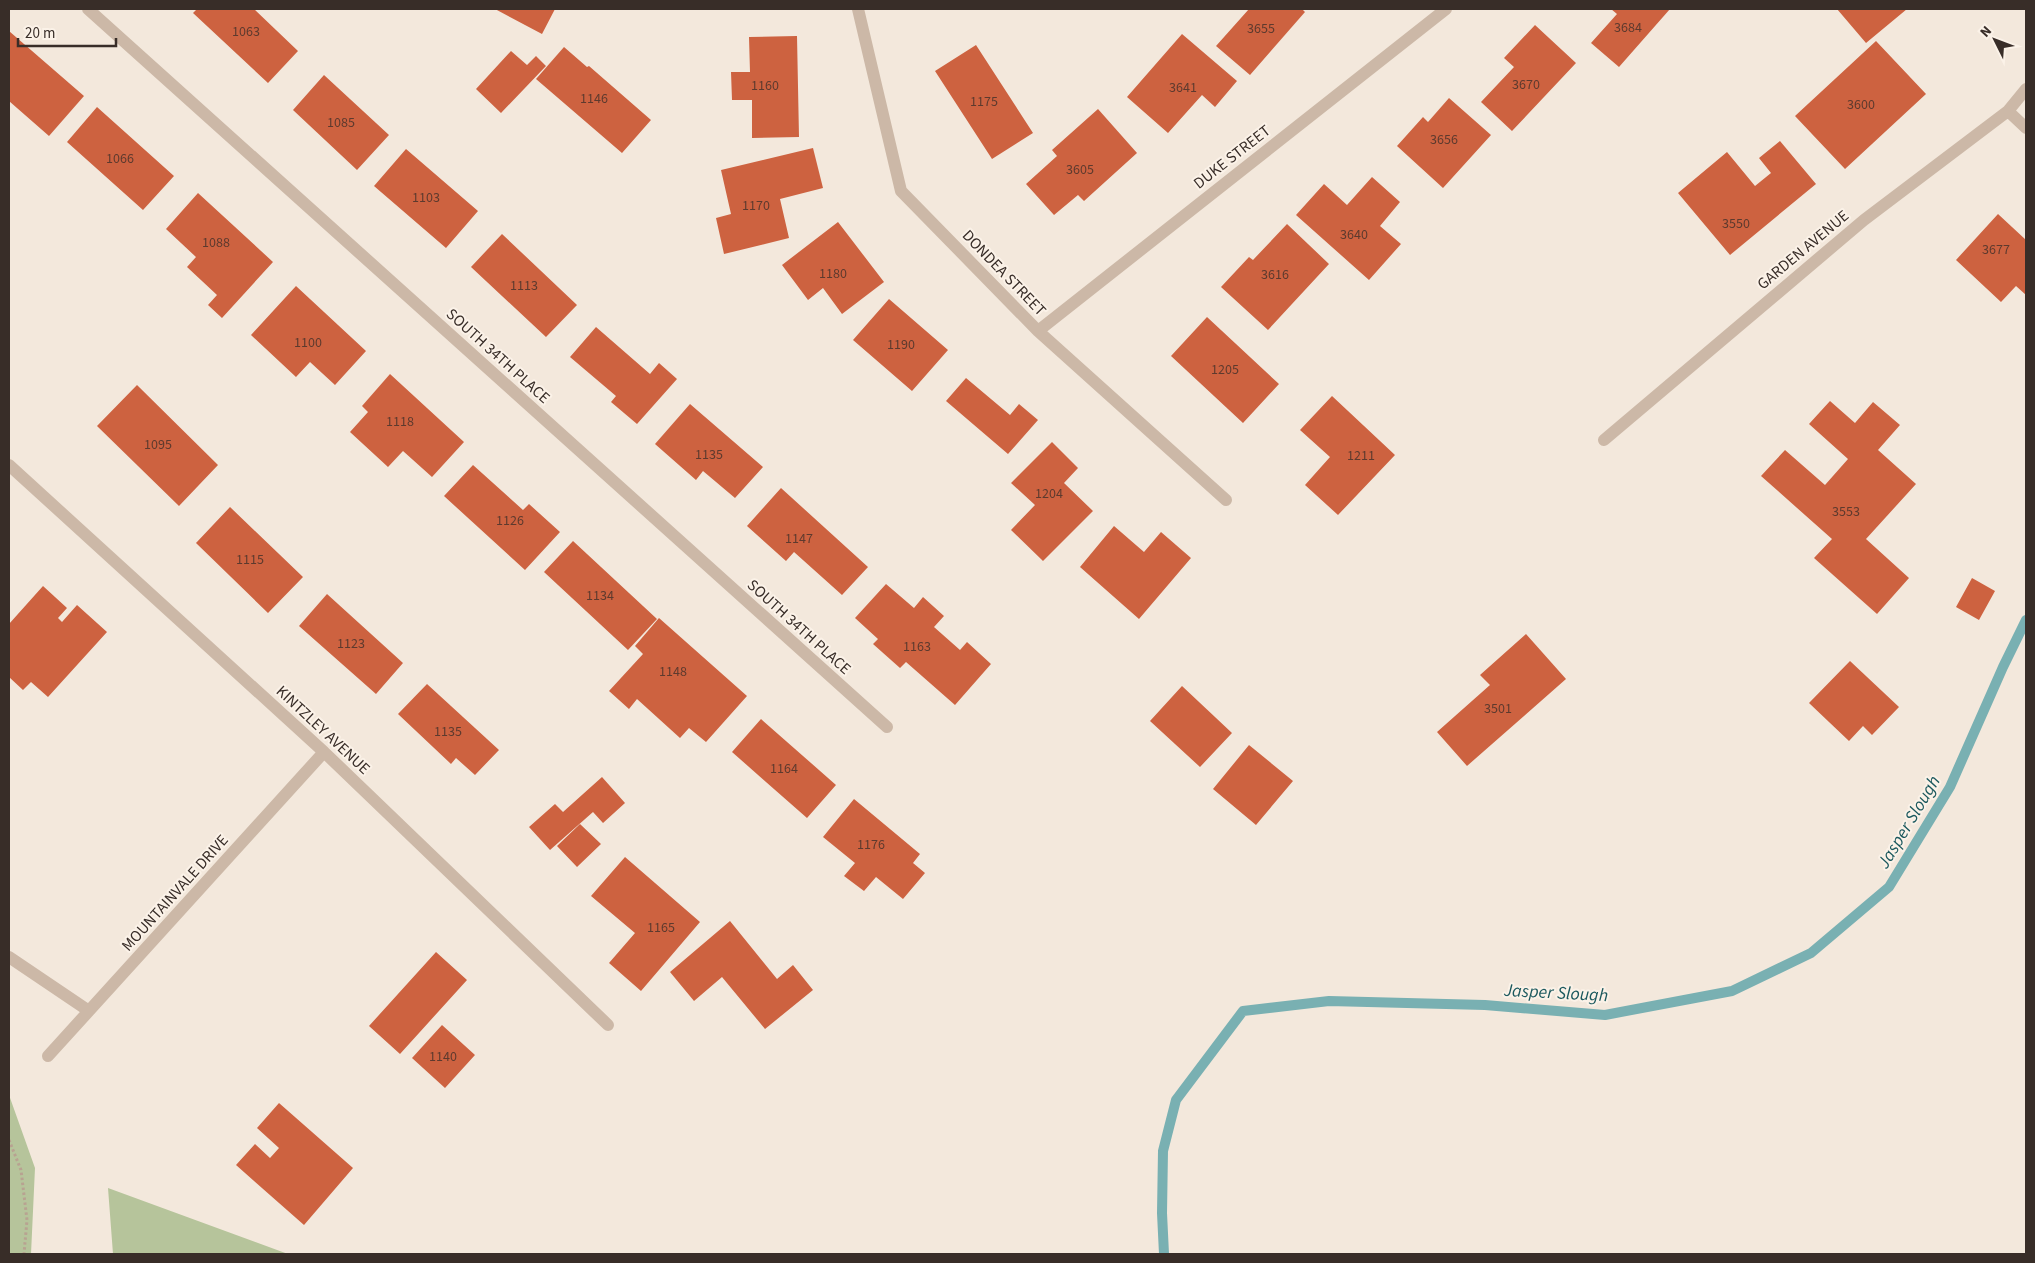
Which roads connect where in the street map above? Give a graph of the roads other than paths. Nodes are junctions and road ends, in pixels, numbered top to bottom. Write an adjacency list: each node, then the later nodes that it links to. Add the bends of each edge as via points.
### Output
1 (88, 9): 11 (street, SOUTH 34TH PLACE)
2 (858, 9): 7 (street, DONDEA STREET, via 901,191)
3 (1446, 9): 7 (street, DUKE STREET)
4 (2026, 89): 5 (street, GARDEN AVENUE)
5 (2008, 111): 6 (street); 8 (street, GARDEN AVENUE, via 1864,220)
6 (2026, 128)
7 (1038, 331): 10 (street, DONDEA STREET)
8 (1604, 440)
9 (9, 465): 12 (street, KINTZLEY AVENUE)
10 (1226, 500)
11 (886, 727)
12 (324, 752): 14 (street, MOUNTAINVALE DRIVE); 15 (street, KINTZLEY AVENUE)
13 (9, 958): 14 (street)
14 (89, 1011): 16 (street, MOUNTAINVALE DRIVE)
15 (608, 1024)
16 (48, 1056)

